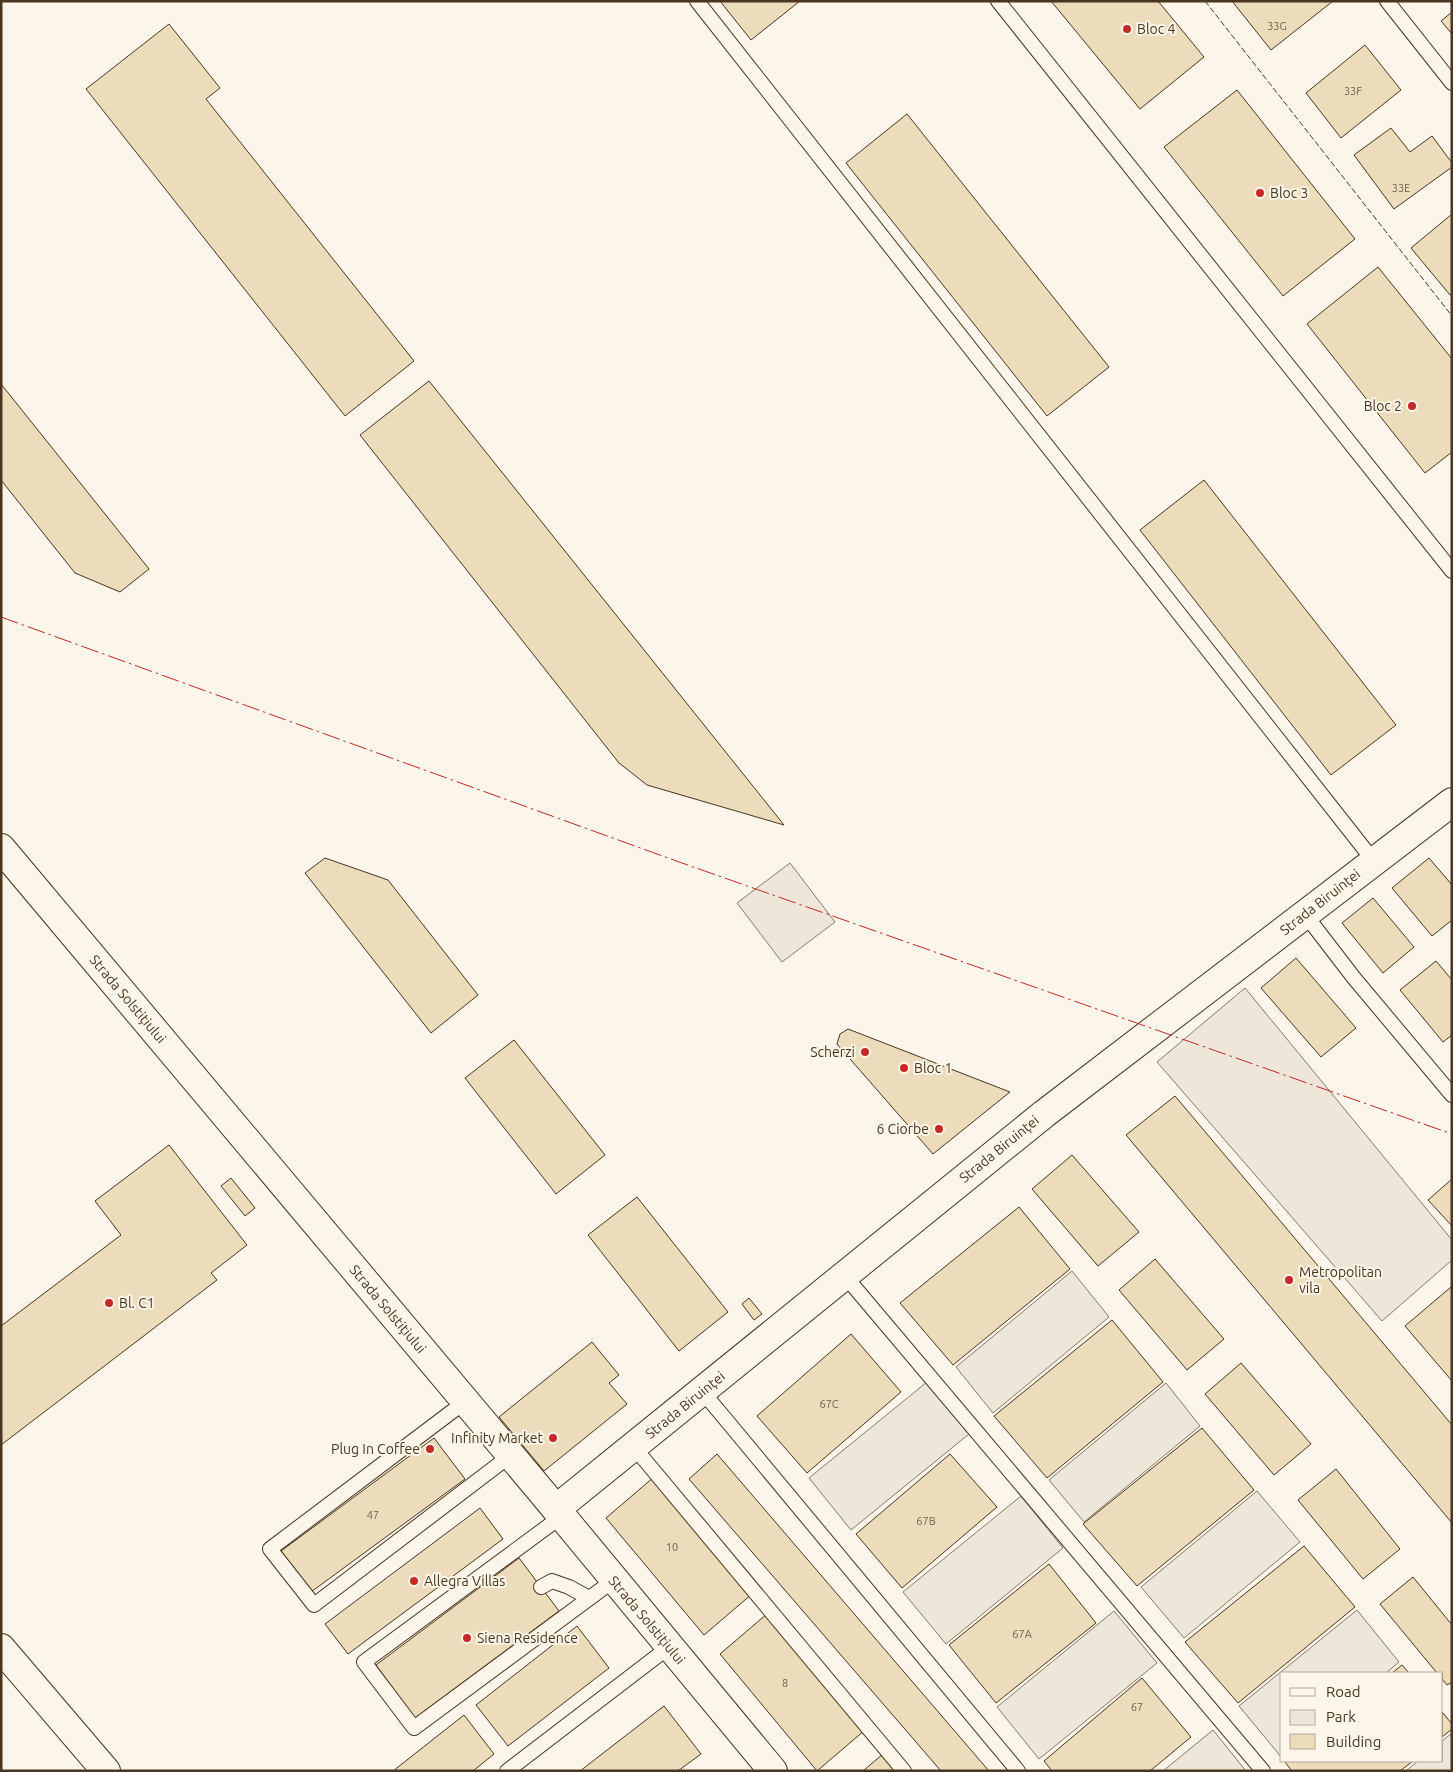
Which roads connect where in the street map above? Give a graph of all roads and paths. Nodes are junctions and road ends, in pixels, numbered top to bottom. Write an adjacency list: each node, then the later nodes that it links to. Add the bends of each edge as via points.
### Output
1 (697, 1): 8 (lane)
2 (998, 1): 5 (lane)
3 (1387, 1): 4 (lane)
4 (1452, 83)
5 (1452, 571)
6 (1450, 806): 8 (street, Strada Biruinței)
7 (1, 848): 13 (street, Strada Solstițiului)
8 (1373, 860): 9 (street, Strada Biruinței)
9 (1304, 914): 10 (lane); 11 (street, Strada Biruinței, via 1037,1120)
10 (1452, 1095)
11 (845, 1276): 12 (street, Strada Biruinței); 27 (lane)
12 (702, 1391): 14 (street, Strada Biruinței); 26 (lane)
13 (466, 1401): 15 (street, Strada Solstițiului); 15 (lane, via 270,1549 314,1606)
14 (633, 1446): 16 (street, Strada Biruinței); 25 (lane)
15 (511, 1455): 16 (street, Strada Solstițiului)
16 (559, 1512): 17 (street, Strada Solstițiului); 19 (lane, via 364,1662 414,1728)
17 (614, 1580): 19 (lane); 20 (street, Strada Solstițiului)
18 (541, 1587): 19 (lane, via 552,1581)
19 (590, 1598)
20 (669, 1646): 23 (lane); 24 (street, Strada Solstițiului)
21 (1, 1648): 22 (street)
22 (106, 1771)
23 (507, 1771)
24 (773, 1771)
25 (904, 1771)
26 (1018, 1771)
27 (1263, 1771)

